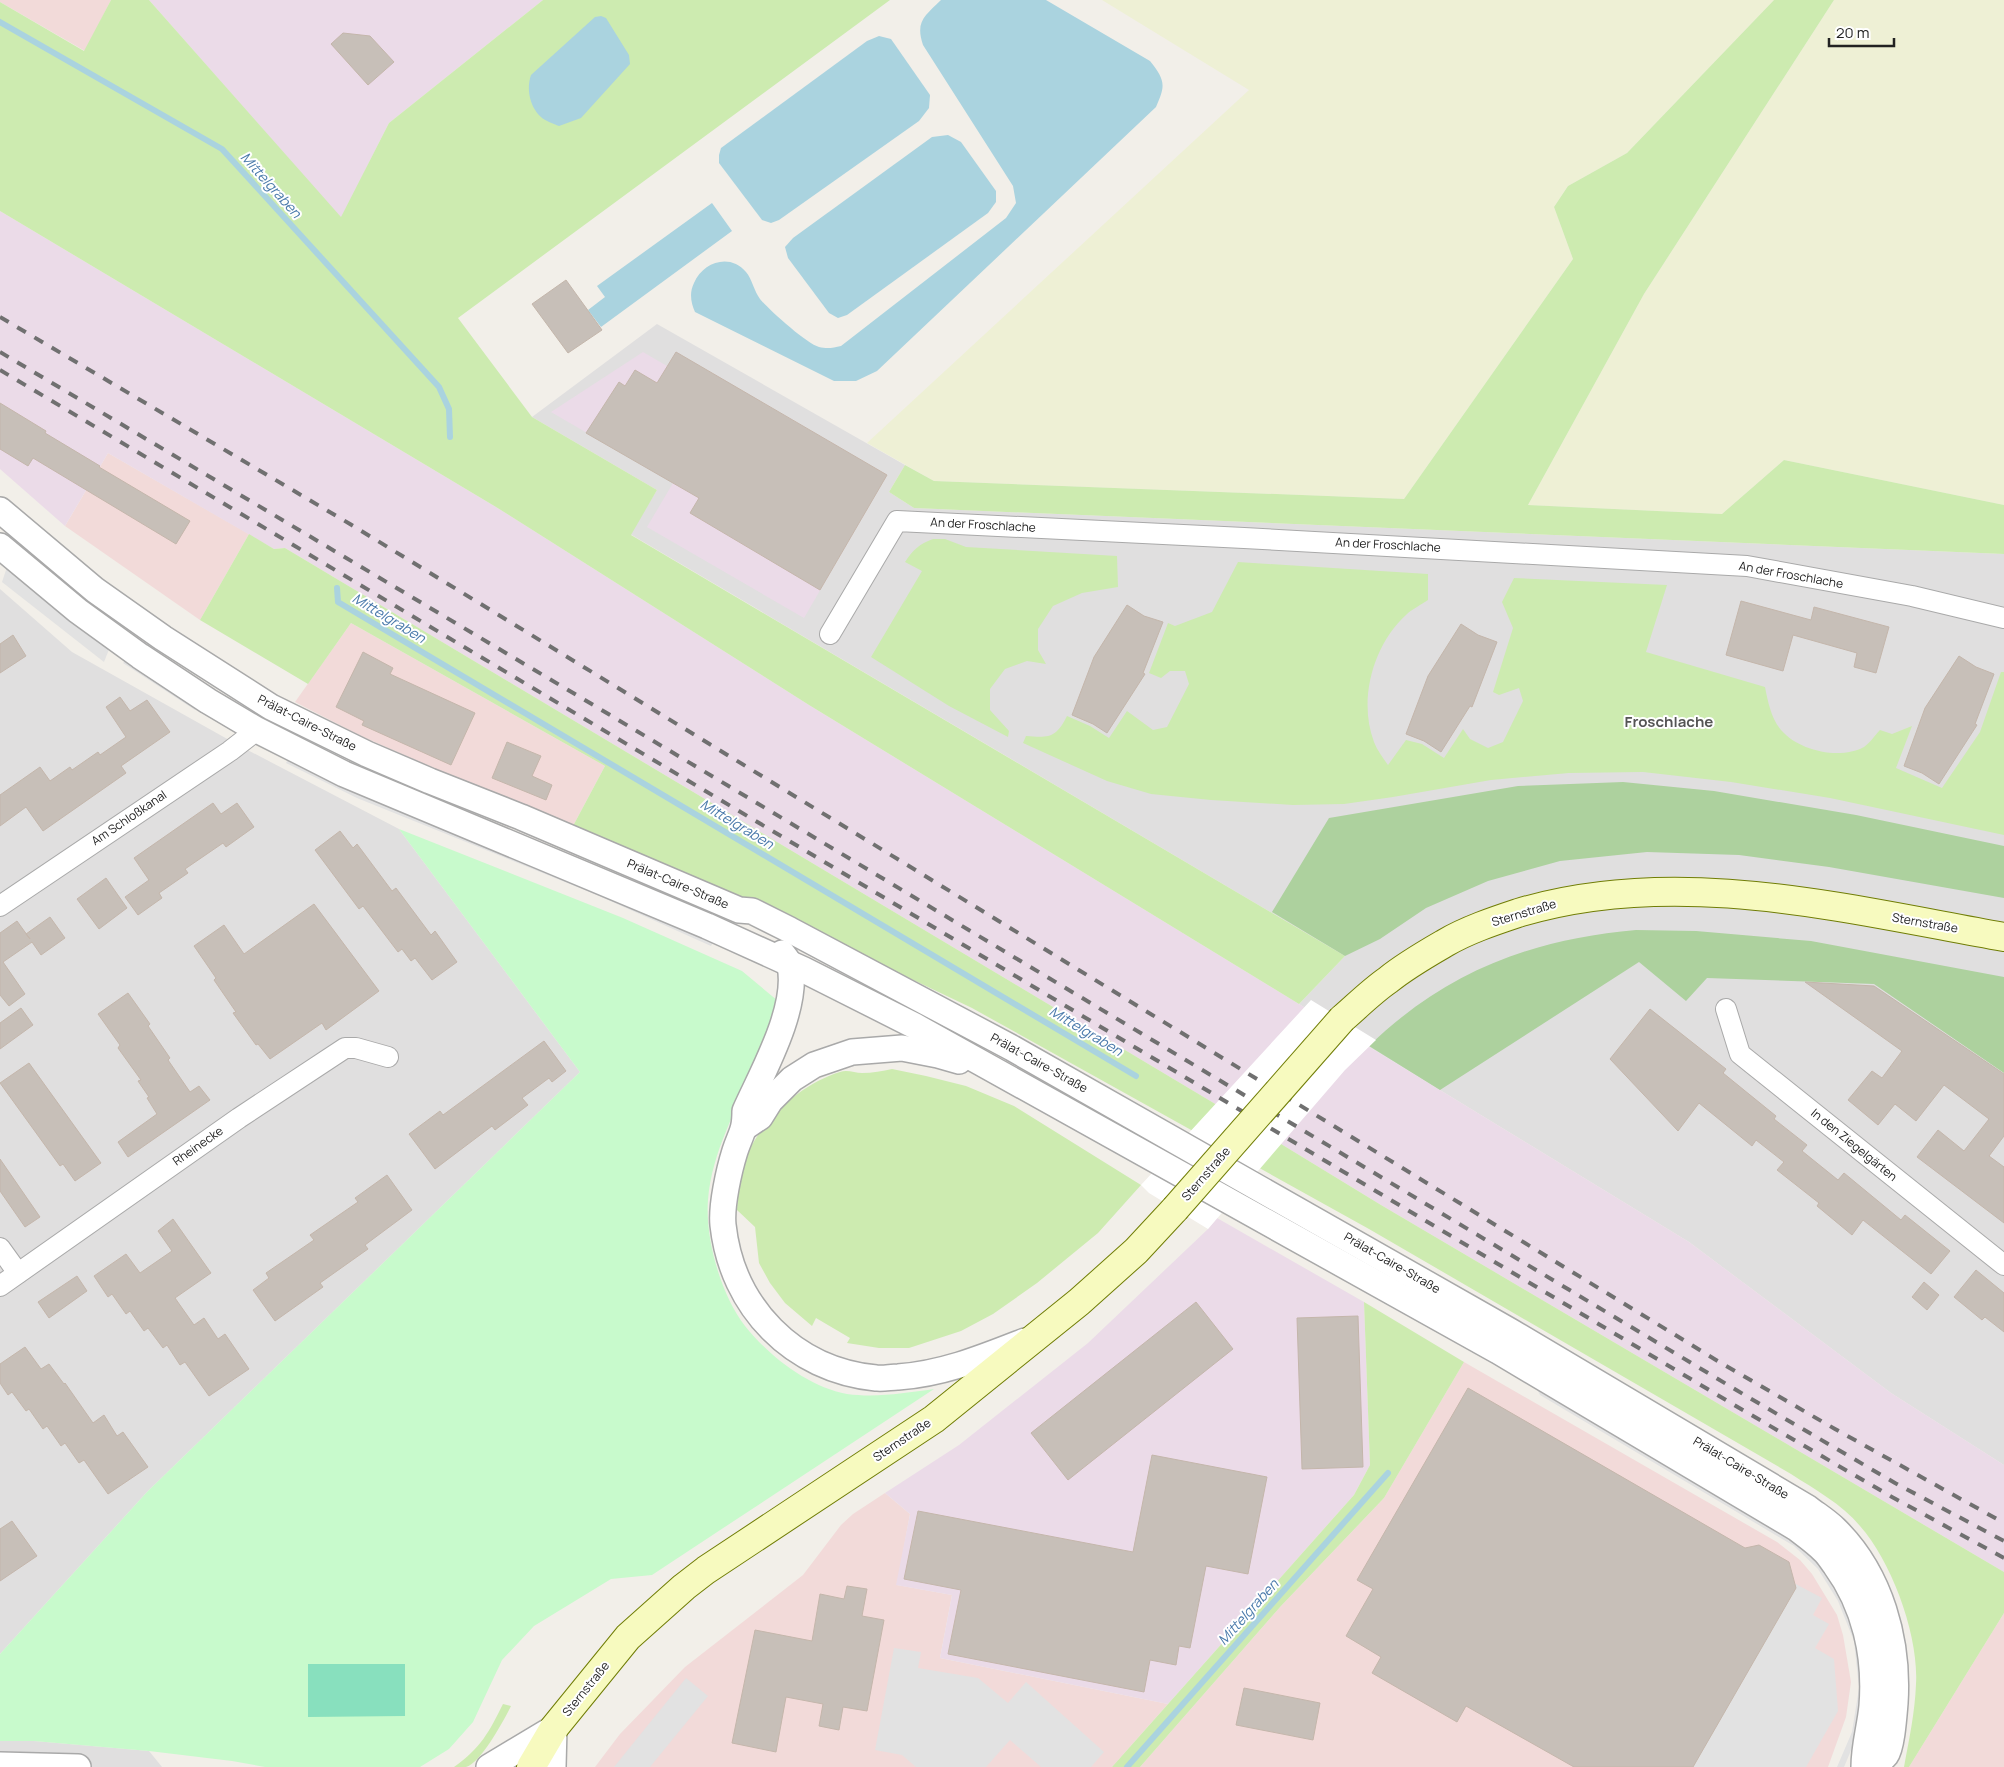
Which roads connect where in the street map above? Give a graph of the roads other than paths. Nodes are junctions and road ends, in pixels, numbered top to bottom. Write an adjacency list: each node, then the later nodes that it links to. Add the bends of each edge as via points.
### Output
1 (0, 510): 5 (street, Prälat-Caire-Straße, via 95,590 162,638)
2 (0, 546): 6 (street, Prälat-Caire-Straße, via 78,611 140,656)
3 (2004, 618): 4 (street, An der Froschlache, via 1912,596 1747,566 897,521)
4 (830, 634)
5 (271, 707): 6 (street); 7 (street, Prälat-Caire-Straße, via 367,754)
6 (257, 730): 8 (street, Prälat-Caire-Straße, via 344,774); 9 (street, Am Schloßkanal)
7 (476, 800): 8 (street); 10 (street, Prälat-Caire-Straße)
8 (466, 824): 12 (street, Prälat-Caire-Straße)
9 (0, 906)
10 (739, 910): 12 (street, via 746,922 770,937); 17 (street, Prälat-Caire-Straße, via 752,910 1012,1048)
11 (2004, 937): 23 (main road, Sternstraße, bridge, via 1822,905 1722,893 1640,892 1593,897 1550,903 1496,920 1446,942 1388,980 1342,1019 1136,1251)
12 (790, 964): 15 (street, Prälat-Caire-Straße, via 915,1026); 16 (street, via 791,981 784,1019 745,1111)
13 (1726, 1009): 20 (street, In den Ziegelgärten, via 1740,1054)
14 (388, 1057): 21 (street, Rheinecke, via 345,1048)
15 (997, 1073): 16 (street, via 902,1048 852,1052 814,1066 792,1079 770,1101 760,1117); 19 (street, Prälat-Caire-Straße)
16 (745, 1127): 23 (street, via 727,1182 723,1223 729,1260 748,1302 771,1330 796,1351 847,1373 877,1378 934,1372 974,1361)
17 (1330, 1228): 19 (street); 24 (street, Prälat-Caire-Straße)
18 (0, 1248): 21 (street)
19 (1317, 1250): 24 (street, Prälat-Caire-Straße)
20 (2004, 1265)
21 (18, 1273): 22 (street, Rheinecke)
22 (0, 1286)
23 (1037, 1336): 25 (main road, Sternstraße, via 934,1419 684,1587 628,1637)
24 (1504, 1341): 31 (street, Prälat-Caire-Straße, via 1796,1528 1824,1550 1847,1582 1860,1610 1872,1656 1872,1708 1864,1747); 32 (street, Prälat-Caire-Straße, via 1808,1508 1835,1529 1871,1579 1891,1632 1895,1657 1892,1733 1886,1755)
25 (554, 1728): 28 (street); 29 (main road, Sternstraße); 30 (street)
26 (0, 1765): 27 (street)
27 (78, 1767)
28 (489, 1767)
29 (531, 1767)
30 (553, 1767)
31 (1864, 1767)
32 (1871, 1767)

